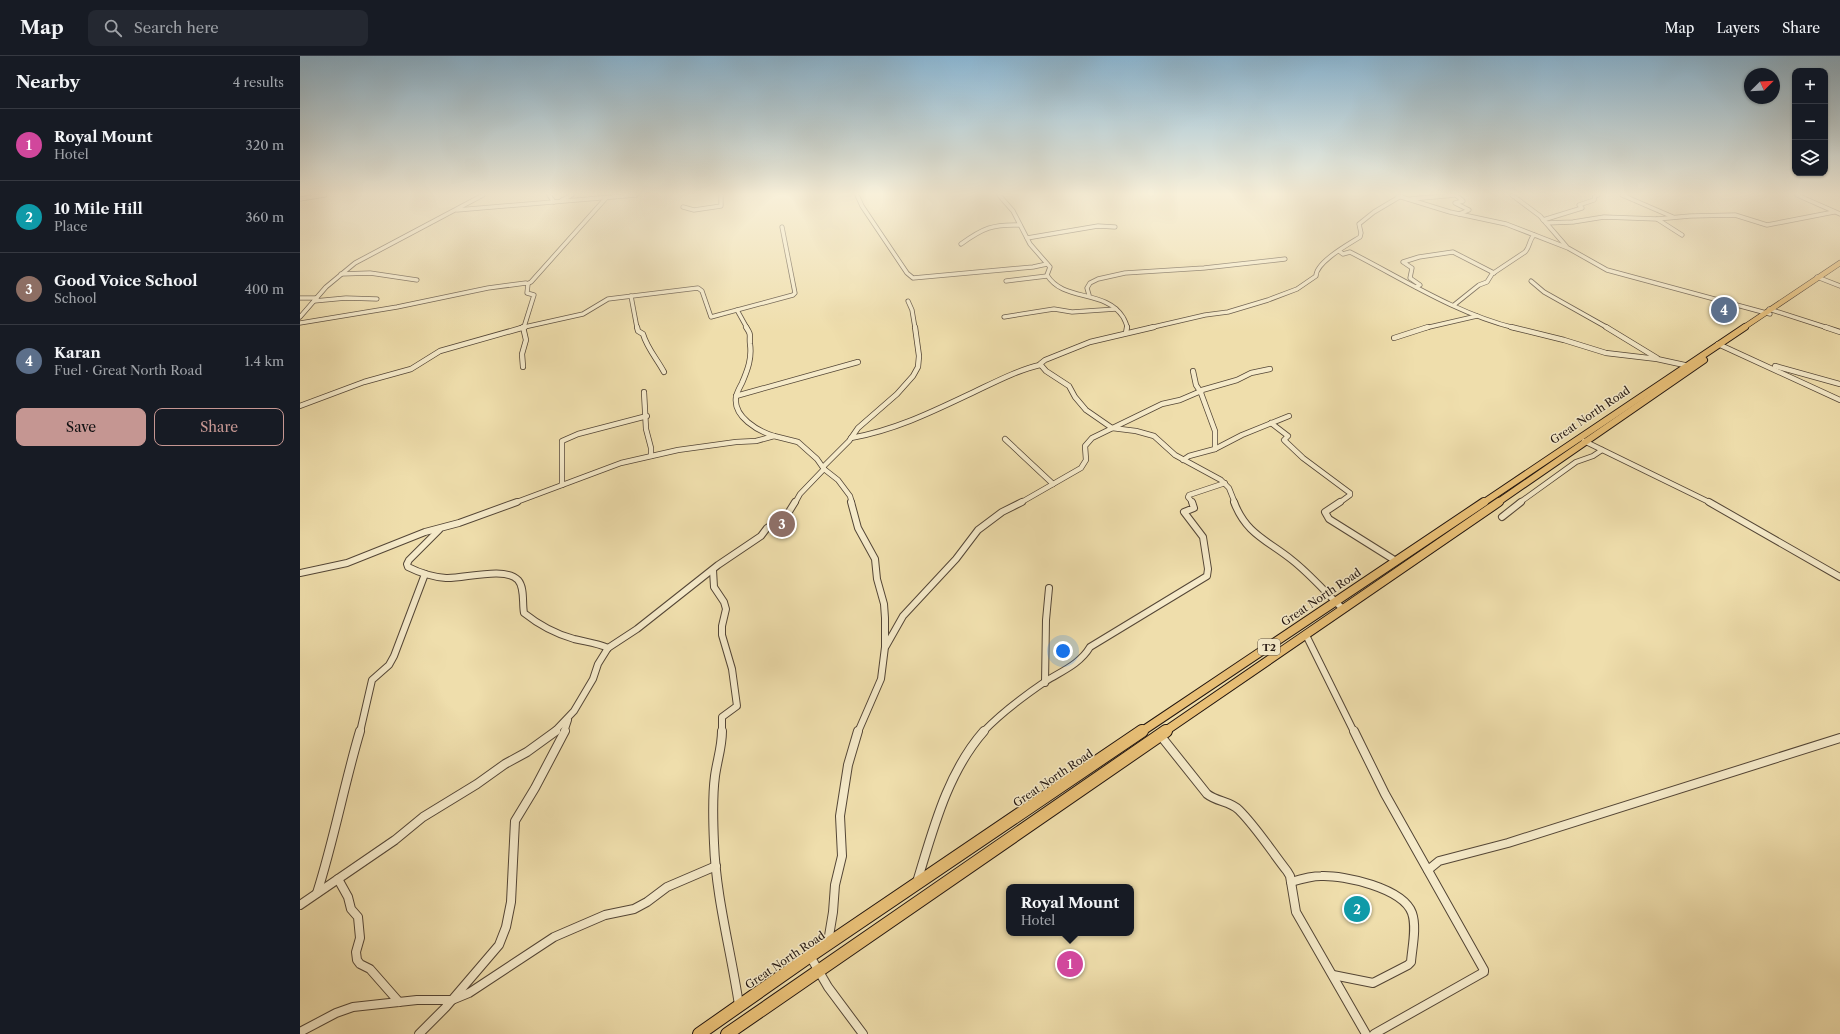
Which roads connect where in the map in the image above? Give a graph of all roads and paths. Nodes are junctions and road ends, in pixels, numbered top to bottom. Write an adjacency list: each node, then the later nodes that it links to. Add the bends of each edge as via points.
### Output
1 (397, 241): 19 (street)
2 (568, 241): 25 (street)
3 (785, 241): 36 (street, via 795,294)
4 (885, 241): 16 (street, via 913,278 1033,268)
5 (966, 241): 11 (street)
6 (1028, 241): 16 (street)
7 (1355, 241): 13 (street)
8 (1529, 241): 18 (street, via 1527,249)
9 (1549, 241): 12 (street)
10 (1561, 241): 12 (street)
11 (961, 244)
12 (1568, 248): 37 (street, via 1607,270)
13 (1339, 251): 27 (street, via 1343,254 1350,252); 44 (street, via 1326,259 1315,277 1297,289 1228,312)
14 (1284, 259): 28 (street, via 1118,274 1091,282 1087,288)
15 (1840, 262): 21 (highway, Great North Road / T2)
16 (1047, 264): 20 (street, via 1050,267)
17 (1840, 266): 21 (highway, Great North Road / T2)
18 (1494, 273): 27 (street, via 1453,252 1419,256 1403,262 1412,268 1410,278 1420,285); 34 (street, via 1487,282 1479,285)
19 (341, 274): 22 (street, via 370,273); 31 (street)
20 (1047, 276): 23 (street); 28 (street, via 1071,293)
21 (1819, 278): 26 (street); 37 (highway, Great North Road / T2)
22 (416, 280)
23 (1006, 281)
24 (1531, 281): 47 (street, via 1544,292)
25 (527, 284): 41 (street, via 481,289 397,307); 42 (street, via 527,293 534,295)
26 (1840, 286)
27 (1416, 287): 34 (street)
28 (1089, 295): 35 (street, via 1109,303)
29 (631, 296): 36 (street, via 698,288 702,291 710,316); 42 (street, via 608,299 583,314); 55 (street, via 638,331 643,334 646,344)
30 (300, 298): 31 (street)
31 (315, 299): 32 (street); 39 (street)
32 (377, 299)
33 (908, 301): 67 (street, via 912,310 920,363 911,381 859,426)
34 (1454, 305): 38 (street)
35 (1116, 309): 40 (street, via 1072,312 1054,309); 44 (street, via 1127,325)
36 (737, 310): 59 (street, via 751,335 749,341 752,353)
37 (1769, 312): 43 (street); 46 (highway, Great North Road / T2)
38 (1479, 316): 45 (street, via 1428,327); 47 (street, via 1502,325 1564,340 1606,354)
39 (300, 317)
40 (1004, 317)
41 (300, 323)
42 (524, 327): 52 (street); 61 (street, via 440,351 411,369 364,382)
43 (1840, 332)
44 (1126, 333): 50 (street, via 1084,344 1042,361)
45 (1394, 338)
46 (1721, 345): 48 (street); 51 (highway, Great North Road / T2)
47 (1659, 360): 51 (street)
48 (1755, 360): 56 (street); 60 (street)
49 (858, 362): 59 (street)
50 (1040, 365): 65 (street, via 1069,386 1086,410); 67 (street, via 982,387 920,418 879,432)
51 (1689, 366): 69 (highway, Great North Road / T2)
52 (524, 367)
53 (1270, 369): 57 (street)
54 (1193, 371): 57 (street, via 1196,385)
55 (664, 372)
56 (1840, 384)
57 (1201, 391): 65 (street, via 1162,404); 71 (street, via 1215,431)
58 (644, 392): 62 (street)
59 (736, 396): 66 (street, via 737,406 746,419 766,434)
60 (1840, 400)
61 (300, 406)
62 (647, 416): 70 (street, via 646,426); 79 (street, via 578,434 562,441)
63 (1289, 416): 64 (street)
64 (1271, 423): 71 (street); 82 (street, via 1288,436 1284,440 1303,458 1350,493 1325,512 1329,519)
65 (1112, 428): 75 (street, via 1154,436); 78 (street, via 1088,441 1085,446 1086,460 1082,468)
66 (774, 436): 73 (street, via 756,441); 76 (street, via 798,442)
67 (851, 438): 76 (street)
68 (1005, 439): 78 (street)
69 (1582, 440): 72 (street); 82 (highway, Great North Road / T2); 89 (highway, Great North Road / T2)
70 (653, 449): 73 (street); 74 (street)
71 (1215, 449): 75 (street)
72 (1602, 450): 80 (street, via 1576,462); 86 (street, via 1703,498)
73 (669, 452): 74 (street)
74 (651, 456): 79 (street, via 613,465)
75 (1183, 460): 77 (street, via 1211,473)
76 (823, 468): 83 (street, via 800,494 787,515); 91 (street, via 841,483 850,496 858,528 875,559 885,611)
77 (1225, 483): 88 (street, via 1238,512 1256,536 1292,560); 93 (street, via 1189,495 1188,498 1194,504 1194,508 1184,512 1204,537 1207,576 1090,646 1079,660)
78 (1053, 484): 91 (street, via 1002,512 978,530 956,559 903,616)
79 (562, 485): 81 (street)
80 (1502, 517)
81 (439, 530): 84 (street, via 425,532 347,563); 85 (street, via 407,564 408,567)
82 (1396, 560): 88 (highway, Great North Road / T2)
83 (713, 570): 92 (street, via 637,630); 97 (street, via 714,587 726,609 722,635 732,669 737,706 725,714 721,721 722,739 713,791)
84 (300, 573)
85 (425, 574): 92 (street, via 450,578 508,574 518,580 521,587 524,614 558,634 582,641 598,642); 102 (street, via 394,656 389,665 372,680 328,859)
86 (1840, 577)
87 (1049, 588): 93 (street, via 1046,603)
88 (1335, 602): 89 (street); 101 (highway, Great North Road / T2)
89 (1343, 609): 90 (highway, Great North Road / T2)
90 (1306, 635): 95 (highway, Great North Road / T2); 98 (street, via 1385,794)
91 (886, 646): 104 (street, via 881,679 854,739 848,765 840,816 842,856 835,884)
92 (608, 648): 94 (street)
93 (1045, 682): 101 (street, via 992,723 969,751 957,770 940,811)
94 (568, 720): 99 (street, via 543,741 423,817 395,840); 108 (street, via 556,750 515,822 511,902 499,945)
95 (1160, 735): 100 (street, via 1207,794 1228,802 1239,810 1287,871); 106 (highway, Great North Road / T2)
96 (1840, 738): 98 (street, via 1508,843 1439,861)
97 (716, 866): 108 (street, via 667,887 634,909 605,915 554,937 469,993); 110 (street)
98 (1428, 870): 117 (street, via 1484,972)
99 (338, 879): 102 (street); 109 (street, via 348,897 351,910 358,917 360,938 356,952 357,960 370,969)
100 (1291, 882): 107 (street, via 1296,912); 107 (street, via 1327,876 1380,887 1406,903 1412,912 1411,962 1408,965 1373,983)
101 (916, 884): 104 (highway, Great North Road / T2)
102 (317, 893): 103 (street)
103 (300, 905)
104 (828, 944): 105 (highway, Great North Road / T2)
105 (810, 956): 106 (street); 110 (highway, Great North Road / T2)
106 (818, 972): 114 (highway, Great North Road / T2); 115 (street, via 838,1004)
107 (1333, 975): 116 (street)
108 (452, 1000): 109 (street); 112 (street)
109 (399, 1002): 111 (street, via 372,1004 336,1013)
110 (739, 1005): 113 (highway, Great North Road / T2)
111 (300, 1032)
112 (420, 1034)
113 (699, 1034)
114 (727, 1034)
115 (863, 1034)
116 (1366, 1034)
117 (1374, 1034)

